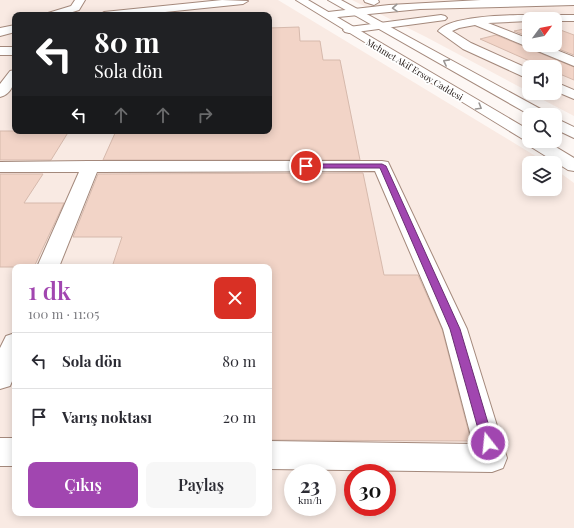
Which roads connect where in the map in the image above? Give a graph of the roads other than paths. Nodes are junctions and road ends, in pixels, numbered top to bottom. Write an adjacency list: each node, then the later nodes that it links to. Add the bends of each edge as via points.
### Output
1 (80, 0): 7 (street, via 75,8)
2 (301, 0): 10 (street, Mehmet Akif Ersoy Caddesi)
3 (333, 0): 6 (street, Mehmet Akif Ersoy Caddesi)
4 (243, 1): 8 (street)
5 (574, 2): 6 (street, one-way to 6, via 472,4)
6 (354, 11): 10 (street); 15 (street, Mehmet Akif Ersoy Caddesi)
7 (62, 12)
8 (134, 12)
9 (574, 12): 15 (street, via 460,16)
10 (328, 15): 18 (street, Mehmet Akif Ersoy Caddesi)
11 (562, 18): 12 (street)
12 (574, 18)
13 (522, 19): 14 (street)
14 (473, 21): 21 (street); 26 (street, via 444,31 466,46)
15 (382, 26): 18 (street); 31 (street, Mehmet Akif Ersoy Caddesi, one-way to 15)
16 (562, 28): 19 (street)
17 (12, 29): 20 (street)
18 (349, 30): 34 (street, Mehmet Akif Ersoy Caddesi, one-way to 34)
19 (568, 30)
20 (0, 33)
21 (522, 41)
22 (0, 51): 23 (street)
23 (12, 51)
24 (550, 52): 25 (street)
25 (574, 62)
26 (522, 71)
27 (12, 77): 28 (street)
28 (2, 89)
29 (562, 89): 30 (street)
30 (574, 95)
31 (528, 108)
32 (562, 127): 33 (street)
33 (574, 133)
34 (522, 134)
35 (545, 148): 37 (street)
36 (91, 166): 38 (street); 39 (street); 44 (street, via 382,166 455,329 492,458)
37 (574, 166)
38 (0, 167)
39 (49, 264)
40 (12, 350): 41 (street)
41 (0, 378)
42 (0, 452): 43 (street)
43 (12, 452)
44 (272, 455)

